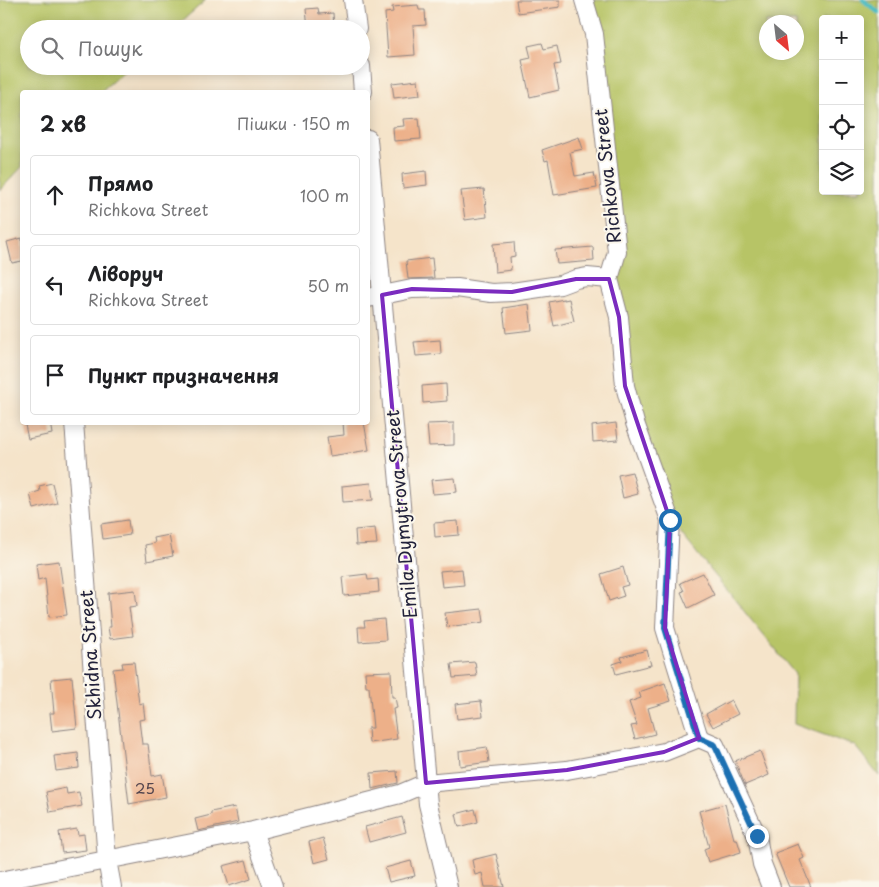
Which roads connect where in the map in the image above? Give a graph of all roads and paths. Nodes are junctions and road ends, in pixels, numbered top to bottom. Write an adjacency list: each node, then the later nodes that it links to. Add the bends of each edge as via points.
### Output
1 (353, 0): 3 (street)
2 (584, 0): 7 (street, Richkova Street, via 594,34 616,252)
3 (356, 20)
4 (362, 75): 5 (street)
5 (363, 90)
6 (370, 184): 8 (street, Emila Dymytrova Street)
7 (609, 279): 8 (street, via 576,279 560,285 512,292 412,289); 10 (street, Richkova Street, via 619,317 625,386 670,520 665,628)
8 (375, 296): 11 (street, Emila Dymytrova Street)
9 (74, 425): 13 (street, Skhidna Street)
10 (699, 738): 11 (street, via 664,752 567,770); 18 (street, via 715,745 730,776 757,836 762,864)
11 (426, 783): 12 (street, via 400,794); 17 (street, Emila Dymytrova Street)
12 (253, 831): 13 (street); 16 (street)
13 (107, 860): 14 (street); 15 (street, Skhidna Street)
14 (0, 881)
15 (112, 887)
16 (273, 887)
17 (448, 887)
18 (771, 887)

